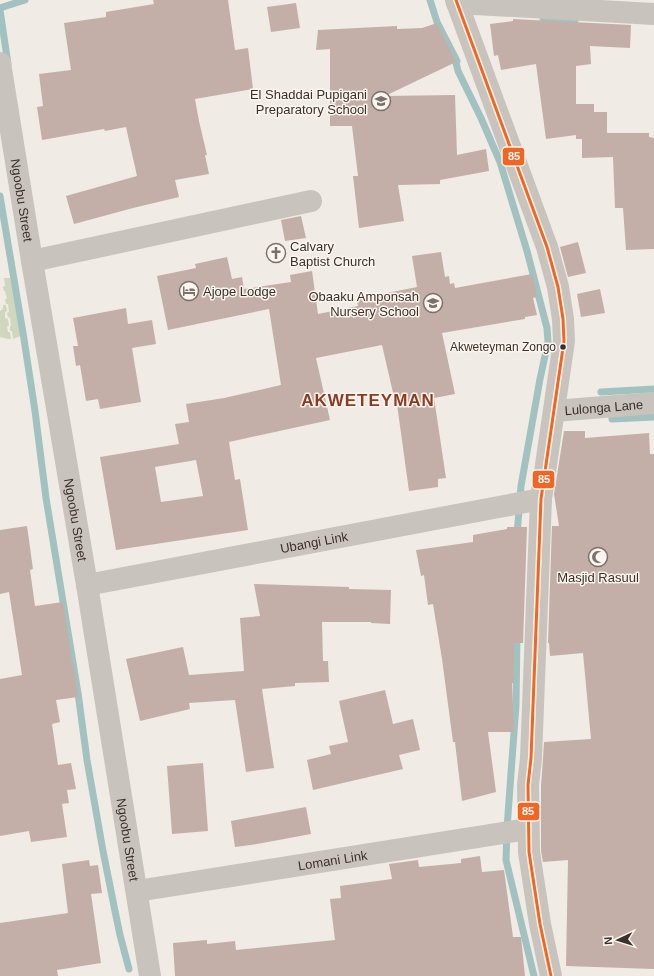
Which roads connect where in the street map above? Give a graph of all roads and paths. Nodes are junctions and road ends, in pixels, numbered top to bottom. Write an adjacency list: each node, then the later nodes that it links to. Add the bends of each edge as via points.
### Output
1 (457, 1): 2 (street); 7 (street, via 547,247 558,287 564,341)
2 (654, 14)
3 (0, 63): 5 (street, Ngoobu Street)
4 (311, 201): 5 (street)
5 (32, 261): 9 (street, Ngoobu Street)
6 (654, 403): 7 (street, Lulonga Lane)
7 (554, 411): 8 (street)
8 (541, 499): 9 (street, Ubangi Link); 10 (street)
9 (87, 585): 11 (street, Ngoobu Street)
10 (528, 828): 11 (street, Lomani Link); 13 (street, via 531,870)
11 (137, 891): 12 (street, Ngoobu Street)
12 (150, 976)
13 (551, 976)

